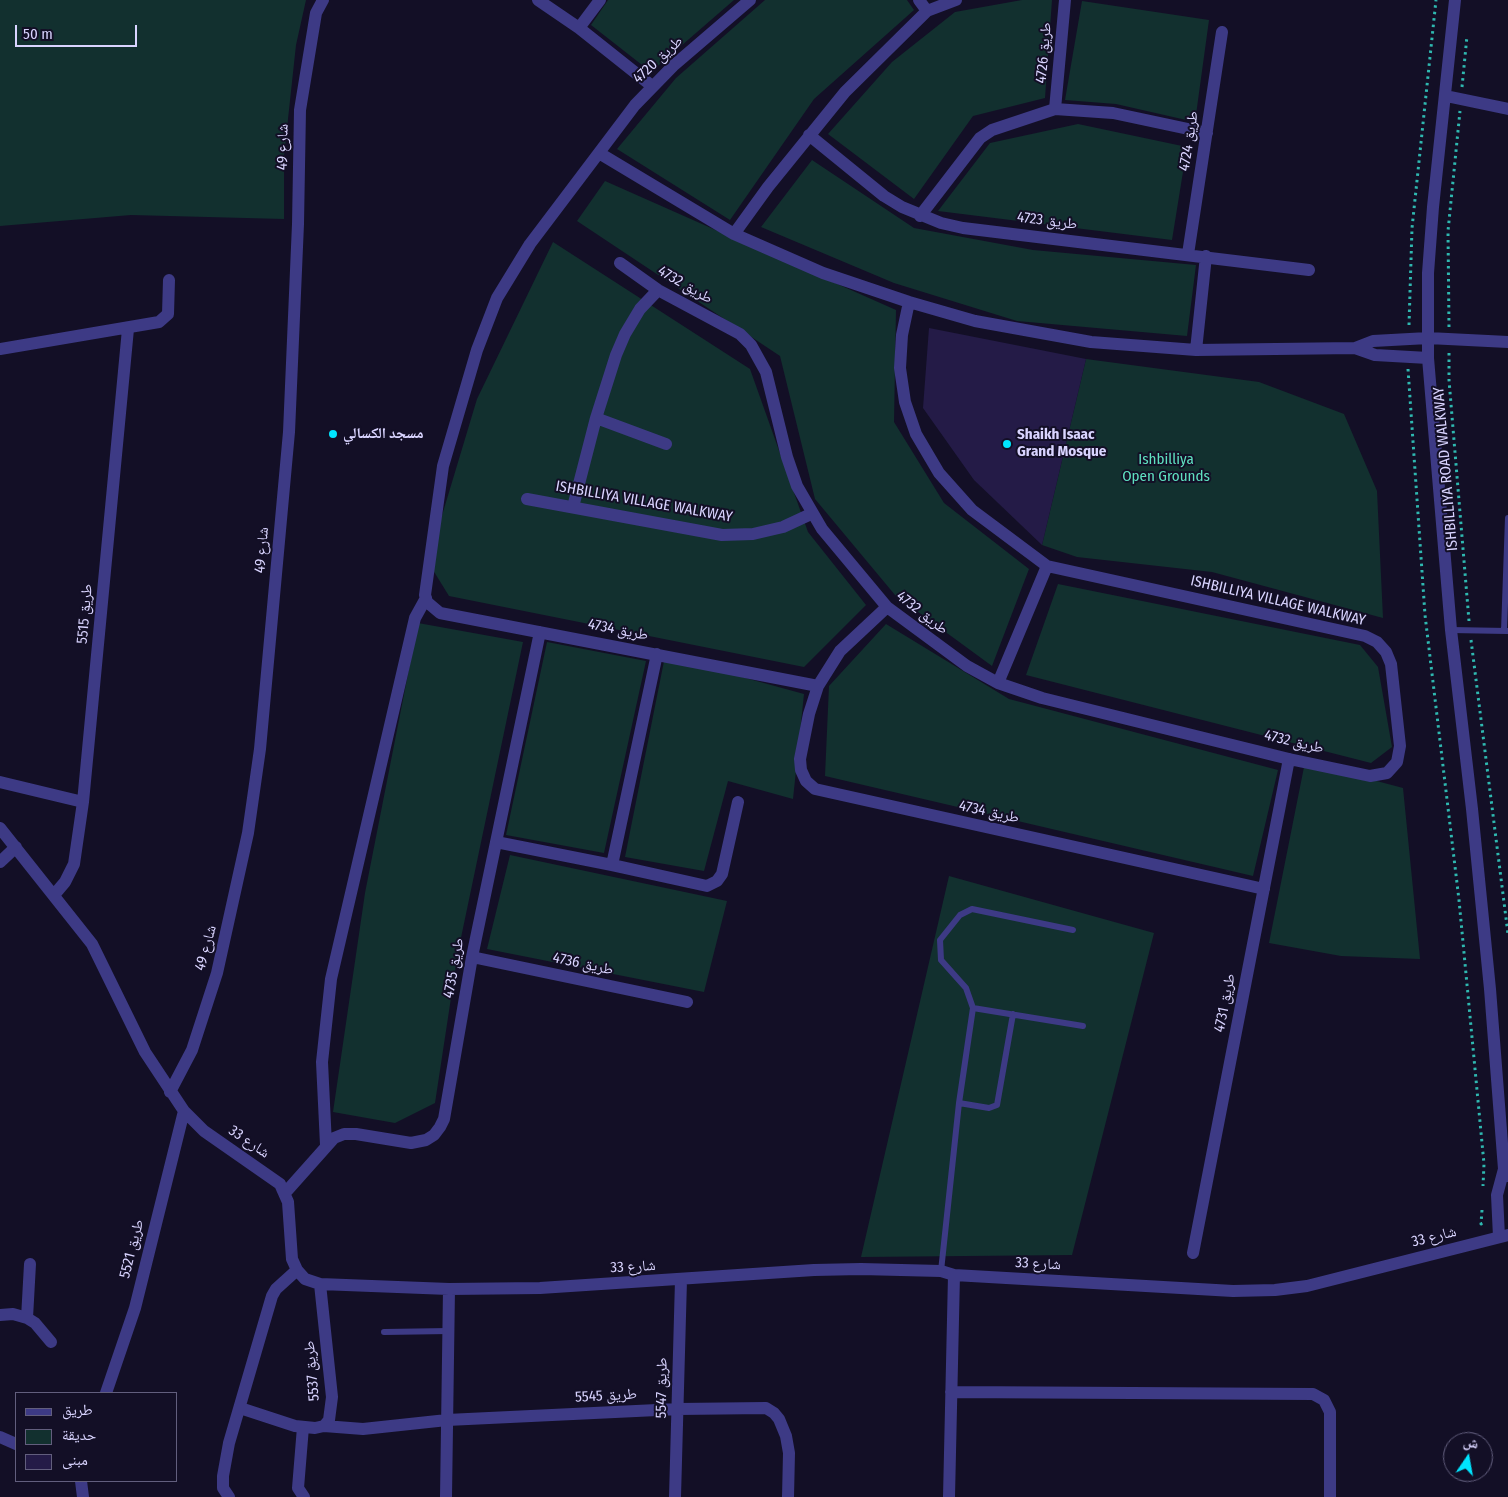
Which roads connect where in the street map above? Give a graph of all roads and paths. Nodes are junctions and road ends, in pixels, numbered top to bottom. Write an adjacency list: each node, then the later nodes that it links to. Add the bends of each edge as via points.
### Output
1 (323, 0): 73 (street, شارع 49, via 316,13 300,110 289,432 260,749 232,916 192,1050)
2 (538, 0): 10 (street)
3 (600, 0): 10 (street)
4 (750, 0): 13 (street, طريق 4720)
5 (919, 0): 9 (street)
6 (956, 0): 9 (street)
7 (1065, 0): 16 (street, طريق 4726)
8 (1455, 0): 14 (street)
9 (927, 11): 19 (street, via 845,92)
10 (578, 28): 13 (street)
11 (1222, 32): 18 (street, طريق 4724)
12 (1468, 35): 15 (path, ISHBILLIYA ROAD WALKWAY)
13 (652, 86): 20 (street, طريق 4720)
14 (1446, 96): 15 (street); 31 (street, via 1432,207)
15 (1461, 100): 17 (street); 32 (path, ISHBILLIYA ROAD WALKWAY, via 1448,231)
16 (1055, 109): 18 (street, via 1113,113); 21 (street, via 992,130 980,138)
17 (1508, 110)
18 (1208, 133): 23 (street, طريق 4724)
19 (809, 135): 21 (street, طريق 4723, via 884,196); 22 (street)
20 (599, 153): 22 (street); 45 (street, via 530,244 494,306 477,350 442,466 424,589)
21 (920, 216): 23 (street, طريق 4723, via 963,228)
22 (734, 234): 29 (street, via 823,274)
23 (1188, 254): 24 (street, طريق 4723)
24 (1206, 256): 26 (street, طريق 4723); 36 (street)
25 (620, 263): 28 (street, طريق 4732)
26 (1308, 270)
27 (169, 280): 30 (street, via 169,308 165,319)
28 (658, 290): 38 (street, via 640,309 625,334); 42 (street, طريق 4732, via 740,334 760,357 787,457)
29 (908, 302): 36 (street, via 975,321 1039,334); 44 (street, ISHBILLIYA VILLAGE WALKWAY, via 900,368 905,402 916,434 939,473 972,510)
30 (128, 329): 35 (street); 57 (street, طريق 5515)
31 (1428, 338): 32 (street); 34 (street, via 1373,341); 37 (street)
32 (1449, 339): 33 (street); 48 (path, ISHBILLIYA ROAD WALKWAY)
33 (1508, 342)
34 (1355, 348): 36 (street); 37 (street, via 1375,355)
35 (0, 349)
36 (1196, 350)
37 (1428, 358): 47 (street)
38 (596, 418): 39 (street); 41 (street)
39 (666, 444)
40 (527, 499): 41 (street, ISHBILLIYA VILLAGE WALKWAY)
41 (573, 507): 42 (street, ISHBILLIYA VILLAGE WALKWAY, via 722,535 783,527)
42 (811, 514): 46 (street, طريق 4732, via 832,544)
43 (1508, 518): 49 (lane)
44 (1047, 566): 52 (street); 55 (street, ISHBILLIYA VILLAGE WALKWAY, via 1365,636 1377,642 1391,664 1400,746 1397,762 1387,773)
45 (426, 598): 50 (street, طريق 4734, via 440,613); 76 (street, via 414,618 331,979 322,1062)
46 (887, 607): 52 (street, طريق 4732, via 967,666); 53 (street, طريق 4734, via 840,651)
47 (1451, 630): 48 (lane); 77 (street)
48 (1470, 630): 49 (lane); 67 (path, ISHBILLIYA ROAD WALKWAY)
49 (1506, 631)
50 (540, 632): 51 (street, طريق 4734); 60 (street, طريق 4735)
51 (657, 654): 53 (street, طريق 4734); 63 (street)
52 (998, 682): 54 (street, طريق 4732, via 1042,698)
53 (818, 686): 64 (street, طريق 4734, via 800,759 806,781 815,789)
54 (1289, 759): 55 (street, طريق 4732); 64 (street, طريق 4731)
55 (1370, 776)
56 (0, 782): 57 (street)
57 (83, 802): 65 (street, طريق 5515, via 74,864)
58 (738, 802): 63 (street, via 722,874 707,886)
59 (3, 832): 61 (street, شارع 33)
60 (496, 842): 63 (street); 68 (street, طريق 4735)
61 (16, 847): 62 (street); 65 (street, شارع 33)
62 (0, 862)
63 (612, 864)
64 (1264, 889): 80 (street, طريق 4731)
65 (54, 895): 73 (street, شارع 33, via 92,944 145,1052)
66 (1073, 930): 70 (lane, via 978,909 963,913 943,934 939,954 945,966 966,988)
67 (1508, 934)
68 (472, 958): 69 (street, طريق 4736); 76 (street, طريق 4735, via 444,1119 434,1135 411,1144 344,1134)
69 (687, 1002)
70 (973, 1008): 71 (lane); 74 (lane)
71 (1013, 1014): 72 (lane); 74 (lane, via 997,1105 989,1108)
72 (1083, 1026)
73 (170, 1092): 75 (street, شارع 33)
74 (959, 1102): 83 (lane)
75 (184, 1111): 78 (street, شارع 33, via 204,1131 273,1177); 92 (street, طريق 5521, via 134,1308)
76 (326, 1145): 78 (street, طريق 4735)
77 (1506, 1172): 79 (street, via 1497,1195)
78 (285, 1193): 82 (street, via 292,1258)
79 (1503, 1236): 83 (street, شارع 33, via 1307,1286 1275,1290 1233,1291)
80 (1193, 1253)
81 (30, 1264): 88 (street)
82 (297, 1270): 85 (street, شارع 33, via 305,1279); 94 (street, via 272,1296)
83 (947, 1273): 84 (street, شارع 33, via 814,1270); 93 (street)
84 (681, 1280): 86 (street, شارع 33, via 540,1288); 95 (street, طريق 5547)
85 (320, 1284): 86 (street, شارع 33); 97 (street, طريق 5537, via 332,1397 329,1420)
86 (449, 1289): 89 (street)
87 (0, 1315): 88 (street)
88 (27, 1318): 91 (street)
89 (449, 1331): 90 (lane); 96 (street)
90 (384, 1332)
91 (51, 1342)
92 (106, 1392)
93 (952, 1392): 108 (street); 109 (street, via 1312,1394 1324,1400 1330,1412)
94 (240, 1408): 98 (street); 103 (street, via 223,1476 223,1488)
95 (678, 1408): 96 (street, طريق 5545); 106 (street, طريق 5547); 107 (street, طريق 5545, via 766,1408 774,1413 780,1419 789,1452)
96 (447, 1420): 97 (street, طريق 5545, via 363,1429); 105 (street)
97 (324, 1426): 98 (street)
98 (303, 1427): 104 (street, via 298,1488)
99 (0, 1437): 100 (street)
100 (15, 1444)
101 (81, 1482): 102 (street)
102 (83, 1497)
103 (229, 1497)
104 (304, 1497)
105 (446, 1497)
106 (676, 1497)
107 (788, 1497)
108 (949, 1497)
109 (1330, 1497)

